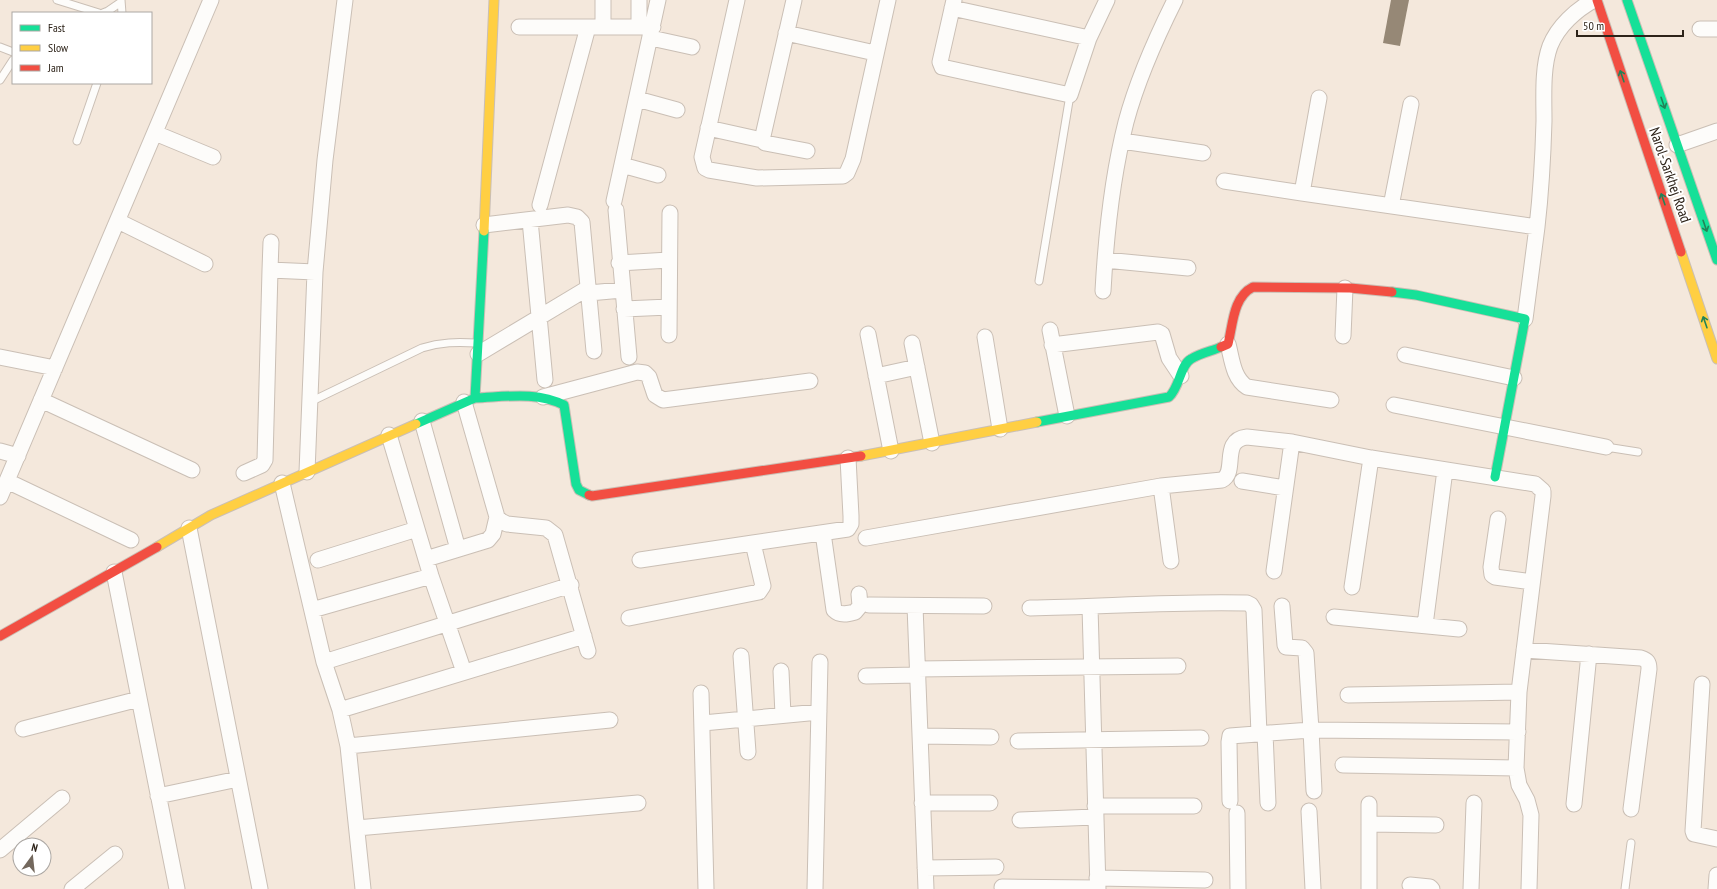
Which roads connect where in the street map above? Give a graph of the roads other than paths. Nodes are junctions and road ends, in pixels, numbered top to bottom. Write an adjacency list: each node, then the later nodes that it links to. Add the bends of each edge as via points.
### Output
1 (57, 0): 18 (lane)
2 (211, 0): 42 (street)
3 (345, 0): 69 (street, via 325,160)
4 (494, 0): 59 (street)
5 (604, 0): 22 (street)
6 (639, 0): 25 (street)
7 (658, 0): 25 (street)
8 (737, 0): 40 (street)
9 (794, 0): 26 (street)
10 (888, 0): 31 (street)
11 (1107, 0): 27 (street)
12 (1175, 0): 45 (street, via 1157,36 1126,120)
13 (1594, 0): 60 (street, via 1579,9 1567,21 1550,46 1545,72 1542,183)
14 (1597, 0): 83 (street, Narol-Sarkhej Road, one-way to 14)
15 (1627, 0): 46 (street, Narol-Sarkhej Road, one-way to 46)
16 (121, 1): 19 (lane); 20 (lane)
17 (953, 4): 27 (street); 35 (street, via 940,62 942,66)
18 (96, 12)
19 (108, 12)
20 (122, 12)
21 (519, 27): 22 (street)
22 (596, 27): 25 (street); 54 (street)
23 (1700, 29): 24 (street)
24 (1717, 29)
25 (648, 31): 28 (street); 37 (street)
26 (786, 33): 31 (street); 43 (street)
27 (1088, 38): 35 (street)
28 (692, 46)
29 (0, 47): 30 (lane)
30 (12, 52)
31 (876, 53): 40 (street, via 853,159 843,176 757,178 709,170 705,168 702,157)
32 (12, 62): 33 (lane)
33 (0, 80)
34 (97, 84): 44 (lane)
35 (1070, 95): 70 (lane)
36 (1319, 98): 53 (street)
37 (637, 99): 39 (street); 50 (street)
38 (1411, 104): 55 (street)
39 (677, 110)
40 (708, 128): 43 (street)
41 (1717, 131): 46 (street)
42 (155, 133): 49 (street); 58 (street)
43 (762, 140): 47 (street, via 765,143)
44 (77, 141)
45 (1122, 141): 48 (street); 63 (street, via 1112,196)
46 (1677, 145): 64 (street, Narol-Sarkhej Road, one-way to 64)
47 (807, 151)
48 (1203, 153)
49 (213, 157)
50 (622, 165): 51 (street); 65 (street, via 615,206)
51 (658, 175)
52 (1224, 181): 53 (street)
53 (1302, 192): 55 (street)
54 (540, 205)
55 (1391, 206): 60 (street)
56 (670, 214): 62 (street)
57 (530, 220): 59 (street); 72 (street, via 568,215 577,217 582,222); 77 (street)
58 (118, 221): 66 (street); 93 (street)
59 (484, 225): 86 (street)
60 (1537, 228): 78 (street)
61 (271, 242): 68 (street)
62 (669, 260): 65 (street); 75 (street)
63 (1105, 260): 67 (street); 74 (street)
64 (1717, 260)
65 (620, 263): 73 (street)
66 (205, 264)
67 (1188, 268)
68 (270, 270): 69 (street); 122 (street, via 265,460 262,465)
69 (315, 272): 103 (street)
70 (1039, 281)
71 (1345, 288): 78 (street, via 1416,295); 81 (street); 85 (street, via 1253,287 1246,290 1238,300)
72 (588, 290): 73 (street); 77 (street); 87 (street)
73 (622, 290): 76 (street)
74 (1103, 291)
75 (669, 307): 76 (street); 80 (street)
76 (624, 309): 90 (street)
77 (539, 318): 86 (street); 97 (street)
78 (1525, 319): 96 (street)
79 (868, 334): 94 (street)
80 (669, 335)
81 (1343, 336)
82 (985, 337): 108 (street)
83 (1714, 342): 91 (street, Narol-Sarkhej Road)
84 (912, 343): 92 (street)
85 (1228, 344): 95 (street, via 1190,359); 102 (street, via 1236,375 1247,387)
86 (478, 349): 101 (street); 103 (lane, via 454,342 422,348)
87 (594, 351)
88 (1405, 355): 96 (street)
89 (0, 357): 93 (street)
90 (629, 357)
91 (1717, 359)
92 (917, 367): 94 (street); 111 (street)
93 (55, 368): 100 (street)
94 (876, 376): 114 (street)
95 (1181, 376): 105 (street, via 1175,393 1168,397); 105 (street, via 1169,358 1162,334 1158,332 1051,337)
96 (1514, 378): 107 (street)
97 (545, 380)
98 (810, 380): 99 (street, via 663,400 655,395 649,377 645,373 637,372)
99 (542, 397): 101 (street); 117 (street, via 558,400 564,405 576,484 579,490 592,496)
100 (41, 400): 116 (street); 119 (street)
101 (469, 400): 106 (street); 130 (street)
102 (1331, 400)
103 (310, 402): 121 (street)
104 (1394, 405): 107 (street)
105 (1067, 416): 108 (street)
106 (422, 421): 109 (street); 138 (street)
107 (1505, 428): 112 (street); 123 (street)
108 (1000, 429): 111 (street)
109 (389, 435): 121 (street); 133 (street)
110 (1292, 442): 118 (street); 127 (street, via 1240,437 1233,445 1225,478); 128 (street)
111 (932, 443): 114 (street)
112 (1606, 447): 115 (lane)
113 (0, 451): 116 (street)
114 (891, 451): 117 (street)
115 (1638, 452)
116 (18, 456): 124 (street)
117 (848, 458): 134 (street, via 850,524 848,529)
118 (1372, 458): 120 (street); 148 (street)
119 (192, 470)
120 (1445, 470): 123 (street); 158 (street)
121 (307, 472): 126 (street)
122 (244, 473)
123 (1495, 477): 146 (street, via 1535,484 1543,490)
124 (7, 481): 129 (street); 136 (street)
125 (1242, 481): 128 (street)
126 (282, 483): 132 (street, via 211,515); 154 (street)
127 (1161, 486): 135 (street); 142 (street)
128 (1285, 488): 143 (street)
129 (0, 497)
130 (497, 517): 138 (street, via 493,534 488,540); 147 (street, via 507,524 546,528 552,531)
131 (1498, 519): 146 (street, via 1492,575)
132 (189, 528): 144 (street); 196 (street)
133 (417, 529): 139 (street); 140 (street)
134 (822, 533): 137 (street); 149 (street, via 834,610 838,614 855,612 864,600)
135 (866, 538)
136 (131, 540)
137 (753, 543): 141 (street); 156 (street, via 763,586 759,592)
138 (458, 549): 139 (street)
139 (426, 559): 145 (street)
140 (318, 560)
141 (640, 560)
142 (1171, 561)
143 (1274, 571)
144 (114, 572): 160 (street); 176 (street)
145 (431, 576): 154 (street); 157 (street)
146 (1532, 582): 161 (street)
147 (571, 586): 157 (street); 169 (street, via 586,643)
148 (1352, 587)
149 (915, 606): 150 (street); 170 (street)
150 (984, 606)
151 (1282, 606): 184 (street, via 1286,647 1302,648 1306,653)
152 (1090, 607): 153 (street); 167 (street); 186 (street, via 1205,601 1251,605 1254,610)
153 (1030, 608)
154 (312, 610): 164 (street)
155 (1334, 617): 158 (street)
156 (629, 618)
157 (448, 622): 164 (street); 169 (street)
158 (1425, 625): 159 (street)
159 (1459, 629)
160 (0, 636)
161 (1524, 650): 162 (street); 173 (street)
162 (1589, 654): 206 (street); 208 (street, via 1641,658 1649,664)
163 (740, 656): 180 (street)
164 (324, 662): 177 (street)
165 (820, 662): 178 (street)
166 (1178, 666): 167 (street)
167 (1091, 667): 170 (street); 190 (street)
168 (781, 670): 179 (street)
169 (464, 672): 177 (street)
170 (917, 672): 171 (street); 187 (street)
171 (866, 676)
172 (1702, 684): 215 (street, via 1693,831 1694,834)
173 (1519, 692): 175 (street); 185 (street)
174 (701, 693): 182 (street)
175 (1348, 695)
176 (139, 699): 183 (street); 198 (street)
177 (340, 710): 192 (street)
178 (819, 712): 179 (street); 233 (street)
179 (783, 715): 180 (street)
180 (746, 719): 182 (street); 193 (street)
181 (610, 720): 192 (street)
182 (703, 723): 232 (street)
183 (22, 729)
184 (1311, 730): 185 (street); 186 (street); 197 (street)
185 (1518, 732): 195 (street)
186 (1262, 734): 203 (street); 235 (street, via 1229,738)
187 (920, 736): 188 (street); 201 (street)
188 (992, 737)
189 (1201, 738): 190 (street)
190 (1093, 740): 191 (street); 209 (street)
191 (1018, 742)
192 (348, 746): 214 (street)
193 (748, 752)
194 (1343, 765): 195 (street)
195 (1516, 768): 240 (street, via 1519,785 1531,815)
196 (238, 779): 198 (street); 230 (street)
197 (1314, 791)
198 (158, 796): 229 (street)
199 (62, 798): 217 (street)
200 (638, 803): 214 (street)
201 (922, 803): 202 (street); 220 (street)
202 (990, 803)
203 (1268, 803)
204 (1474, 803): 239 (street)
205 (1369, 804): 212 (street)
206 (1574, 804)
207 (1194, 806): 209 (street)
208 (1631, 809)
209 (1095, 811): 211 (street); 223 (street)
210 (1309, 811): 236 (street)
211 (1020, 820)
212 (1369, 824): 213 (street); 237 (street)
213 (1436, 825)
214 (357, 828): 231 (street)
215 (1717, 839)
216 (1631, 844): 241 (lane)
217 (0, 850)
218 (115, 854): 228 (street)
219 (996, 867): 220 (street)
220 (925, 868): 234 (street)
221 (1717, 875): 242 (street)
222 (1205, 880): 223 (street)
223 (1098, 885): 227 (street)
224 (1410, 885): 238 (street)
225 (1002, 887): 226 (street)
226 (1026, 888): 227 (street)
227 (1062, 888)
228 (72, 889)
229 (177, 889)
230 (260, 889)
231 (363, 889)
232 (706, 889)
233 (815, 889)
234 (926, 889)
235 (1238, 889)
236 (1313, 889)
237 (1369, 889)
238 (1432, 889)
239 (1471, 889)
240 (1529, 889)
241 (1626, 889)
242 (1716, 889)

